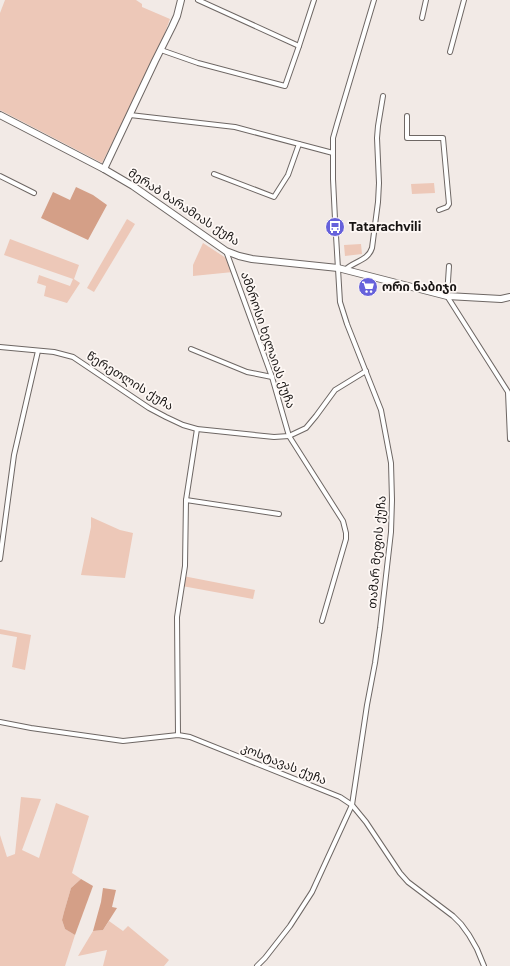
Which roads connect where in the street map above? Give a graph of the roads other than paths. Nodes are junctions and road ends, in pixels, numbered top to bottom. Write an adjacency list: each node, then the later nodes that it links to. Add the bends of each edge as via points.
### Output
1 (181, 0): 9 (main road, via 177,16)
2 (198, 0): 8 (street)
3 (314, 0): 8 (street)
4 (374, 0): 16 (street, თამარ მეფის ქუჩა, via 333,138)
5 (426, 0): 7 (street)
6 (464, 0): 10 (street)
7 (422, 18)
8 (299, 46): 9 (street, via 285,86 198,63)
9 (161, 50): 13 (main road)
10 (450, 52)
11 (383, 96): 25 (street, via 377,138 378,195 372,248 367,257)
12 (0, 115): 17 (main road, მერაბ ბარამიას ქუჩა)
13 (130, 115): 15 (street, via 235,127); 17 (main road)
14 (407, 116): 21 (street, via 407,138 444,138 449,204)
15 (299, 144): 16 (street); 18 (street, via 288,176 274,197)
16 (333, 153): 24 (street, თამარ მეფის ქუჩა)
17 (104, 169): 22 (main road, მერაბ ბარამიას ქუჩა, via 134,186)
18 (214, 174)
19 (0, 176): 20 (street)
20 (34, 193)
21 (439, 210)
22 (226, 251): 24 (main road, მერაბ ბარამიას ქუჩა, via 252,259); 32 (street, ამბროსი ხელაიას ქუჩა)
23 (448, 266): 26 (street)
24 (338, 269): 25 (main road, მერაბ ბარამიას ქუჩა); 31 (street, თამარ მეფის ქუჩა, via 340,302)
25 (345, 270): 26 (main road, მერაბ ბარამიას ქუჩა)
26 (447, 296): 27 (main road, მერაბ ბარამიას ქუჩა); 35 (street, via 508,392)
27 (510, 297)
28 (0, 347): 30 (street, წერეთლის ქუჩა)
29 (191, 349): 32 (street, via 247,372)
30 (38, 351): 33 (street, წერეთლის ქუჩა, via 73,357 149,408); 38 (street, via 14,455)
31 (366, 371): 34 (street, წერეთლის ქუჩა, via 334,390 306,428); 42 (street, თამარ მეფის ქუჩა, via 382,410 392,463 391,532 382,614)
32 (272, 376): 34 (street, ამბროსი ხელაიას ქუჩა)
33 (197, 429): 34 (street, წერეთლის ქუჩა, via 274,437); 36 (street)
34 (290, 436): 39 (street, ამბროსი ხელაიას ქუჩა, via 343,521 346,533)
35 (510, 439)
36 (186, 500): 37 (street); 41 (street, via 185,566 178,617)
37 (279, 514)
38 (0, 559)
39 (322, 621)
40 (0, 722): 41 (street, კოსტავას ქუჩა, via 123,741)
41 (178, 735): 42 (street, კოსტავას ქუჩა, via 190,737)
42 (352, 804): 43 (street, თამარ მეფის ქუჩა, via 312,892 290,926); 44 (street, კოსტავას ქუჩა, via 408,882 461,924 477,949)
43 (257, 966)
44 (484, 966)

